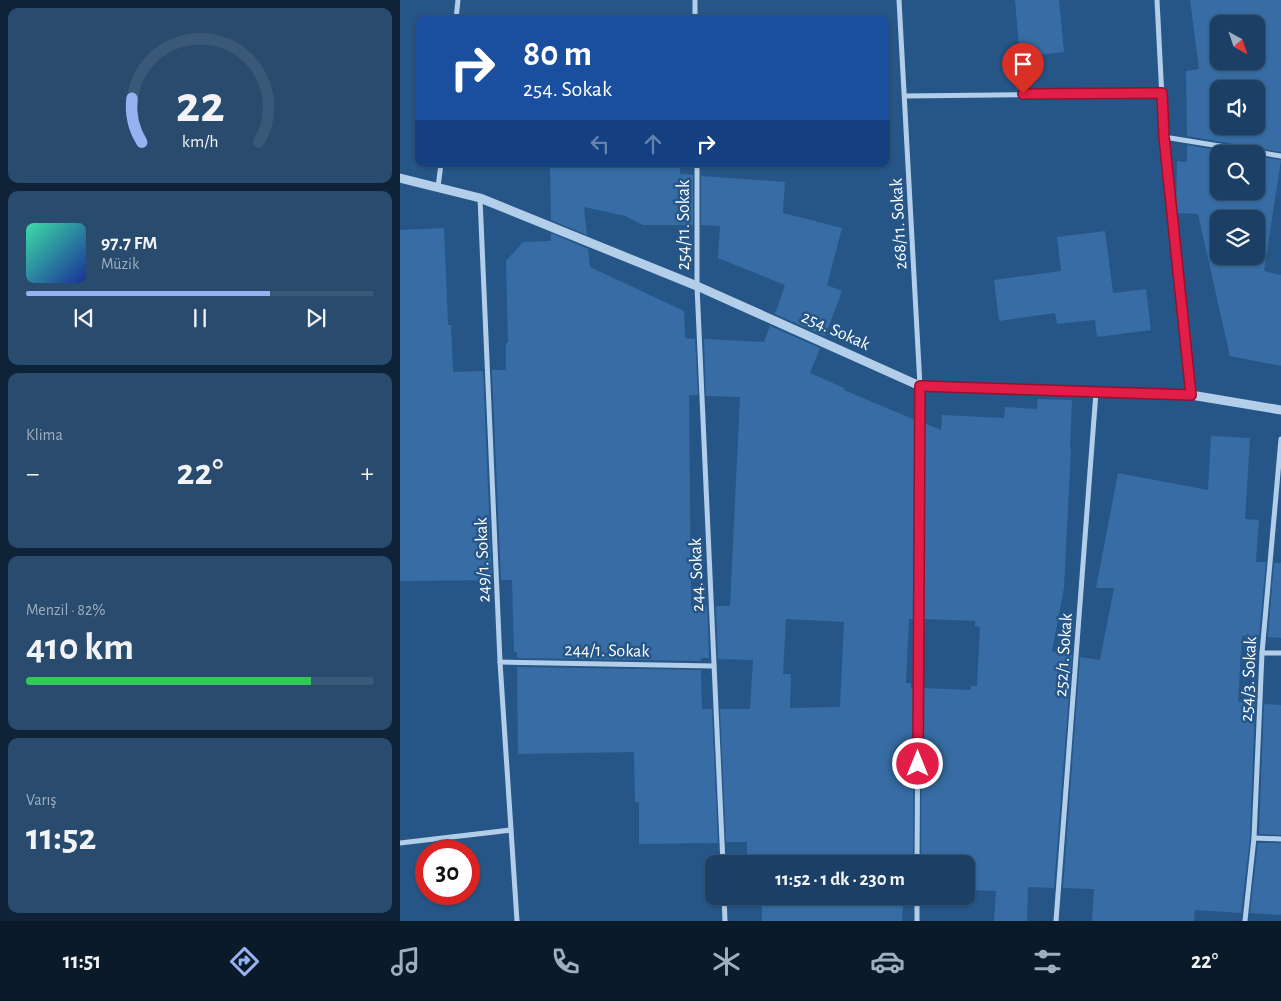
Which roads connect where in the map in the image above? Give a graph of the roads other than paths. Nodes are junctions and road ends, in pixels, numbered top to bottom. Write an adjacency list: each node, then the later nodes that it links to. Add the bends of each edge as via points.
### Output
1 (458, 0): 5 (street)
2 (695, 0): 6 (street)
3 (899, 0): 8 (street, 268/11. Sokak)
4 (1157, 0): 7 (street)
5 (456, 15)
6 (695, 15)
7 (1162, 93): 8 (street); 9 (street)
8 (904, 96): 17 (street, 268/11. Sokak)
9 (1164, 137): 10 (street); 19 (street)
10 (1281, 156)
11 (441, 167): 14 (street)
12 (696, 167): 16 (street, 254/11. Sokak)
13 (400, 178): 14 (street, 254. Sokak)
14 (438, 187): 15 (street, 254. Sokak)
15 (480, 198): 16 (street, 254. Sokak); 24 (street, 249/1. Sokak)
16 (698, 286): 17 (street, 254. Sokak); 25 (street, 244. Sokak)
17 (920, 386): 18 (street, 254. Sokak); 31 (street, 268/11. Sokak)
18 (1096, 392): 19 (street, 254. Sokak); 37 (street, 252/1. Sokak)
19 (1191, 395): 20 (street, 254. Sokak)
20 (1281, 410)
21 (1281, 439): 22 (street, 254/3. Sokak)
22 (1262, 653): 23 (street); 27 (street, 254/3. Sokak)
23 (1281, 653)
24 (500, 662): 25 (street, 244/1. Sokak); 26 (street, 249/1. Sokak)
25 (714, 666): 30 (street, 244. Sokak)
26 (511, 830): 29 (street); 34 (street, 249/1. Sokak)
27 (1254, 838): 28 (street); 38 (street, 254/3. Sokak)
28 (1281, 839)
29 (400, 843)
30 (723, 855)
31 (917, 855)
32 (725, 905): 35 (street)
33 (917, 905): 36 (street)
34 (518, 921)
35 (726, 921)
36 (917, 921)
37 (1056, 921)
38 (1244, 921)

